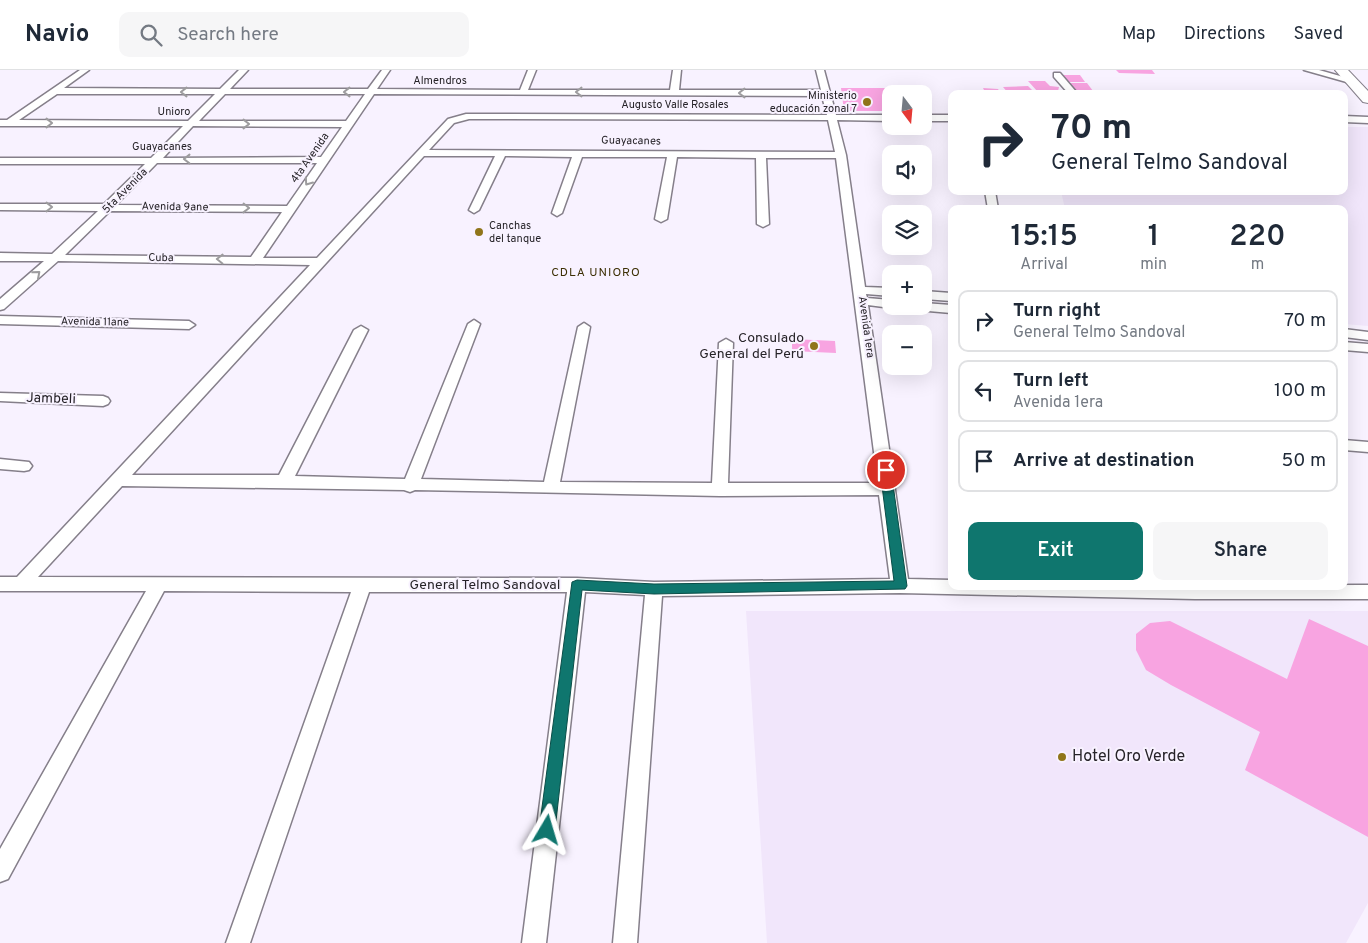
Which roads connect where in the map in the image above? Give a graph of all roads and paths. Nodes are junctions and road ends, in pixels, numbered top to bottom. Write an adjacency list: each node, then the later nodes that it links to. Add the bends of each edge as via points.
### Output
1 (85, 70): 12 (street)
2 (244, 70): 13 (street, 5ta Avenida)
3 (386, 70): 14 (street, 4ta Avenida)
4 (532, 70): 15 (street)
5 (677, 70): 16 (street)
6 (820, 70): 17 (street, Avenida 1era)
7 (1308, 70): 10 (street)
8 (1341, 70): 10 (main road)
9 (1057, 75): 11 (street)
10 (1350, 80): 18 (main road)
11 (1070, 90)
12 (54, 92): 13 (street, Almendros, one-way to 12); 25 (street)
13 (222, 92): 14 (street, Almendros, one-way to 13); 26 (street, 5ta Avenida)
14 (370, 92): 15 (street, Almendros); 27 (street, 4ta Avenida)
15 (523, 92): 16 (street, Almendros, one-way to 15)
16 (674, 93): 17 (street, Almendros, one-way to 16)
17 (826, 93): 19 (street, Avenida 1era)
18 (1368, 99)
19 (830, 117): 20 (street, Augusto Valle Rosales); 29 (street, Augusto Valle Rosales, via 459,117 451,121); 34 (street, Avenida 1era)
20 (882, 118)
21 (932, 118): 22 (street)
22 (948, 118)
23 (1348, 120): 24 (street)
24 (1368, 120)
25 (5, 123): 26 (street, Unioro, one-way to 26); 28 (street)
26 (190, 124): 27 (street, Unioro, one-way to 27); 35 (street, 5ta Avenida)
27 (348, 124): 36 (street, 4ta Avenida)
28 (0, 130)
29 (421, 153): 30 (street, Guayacanes); 48 (street)
30 (502, 153): 31 (street, Guayacanes); 41 (street)
31 (578, 153): 32 (street, Guayacanes); 42 (street)
32 (673, 154): 33 (street, Guayacanes); 43 (street)
33 (761, 155): 34 (street, Guayacanes); 44 (street)
34 (841, 155): 50 (street, Avenida 1era)
35 (157, 159): 36 (street, Guayacanes, one-way to 35); 37 (street, Guayacanes); 38 (street, 5ta Avenida)
36 (323, 160): 40 (street, 4ta Avenida, one-way to 40)
37 (0, 161)
38 (110, 206): 39 (street, Avenida 9ane, one-way to 38); 40 (street, Avenida 9ane, one-way to 40); 46 (street, 5ta Avenida)
39 (0, 207)
40 (290, 209): 47 (street, 4ta Avenida)
41 (474, 210)
42 (556, 213)
43 (661, 220)
44 (763, 224)
45 (0, 257): 46 (street, Cuba)
46 (56, 257): 47 (street, Cuba, one-way to 46); 54 (street, 5ta Avenida, one-way to 46)
47 (255, 260): 48 (street, Cuba)
48 (321, 262): 73 (street)
49 (882, 293): 50 (street)
50 (861, 295): 53 (street); 77 (street, Avenida 1era)
51 (932, 296): 52 (street)
52 (948, 297)
53 (882, 301)
54 (0, 306)
55 (932, 307): 56 (street)
56 (948, 309)
57 (0, 320): 59 (street, Avenida 11ane)
58 (474, 324): 75 (street)
59 (189, 325)
60 (584, 327): 76 (street)
61 (361, 330): 74 (street)
62 (1348, 334): 63 (street)
63 (1368, 336)
64 (726, 343): 78 (street)
65 (1348, 346): 66 (street)
66 (1368, 348)
67 (0, 397): 68 (street, Jambeli)
68 (103, 401)
69 (1348, 445): 70 (street)
70 (1368, 447)
71 (0, 464): 72 (street)
72 (24, 466)
73 (118, 480): 74 (street); 80 (street)
74 (284, 482): 75 (street)
75 (410, 486): 76 (street)
76 (551, 488): 78 (street)
77 (888, 489): 78 (street); 84 (street, Avenida 1era)
78 (720, 490)
79 (0, 584): 80 (street, General Telmo Sandoval)
80 (21, 584): 81 (street, General Telmo Sandoval)
81 (159, 584): 82 (street, General Telmo Sandoval); 89 (street)
82 (362, 585): 83 (street, General Telmo Sandoval); 90 (street)
83 (577, 585): 86 (street, General Telmo Sandoval); 91 (street)
84 (900, 586): 85 (street, General Telmo Sandoval); 86 (street, General Telmo Sandoval)
85 (948, 587)
86 (654, 589): 92 (street)
87 (1097, 590): 88 (street, General Telmo Sandoval)
88 (1368, 592)
89 (0, 871)
90 (238, 943)
91 (534, 943)
92 (625, 943)

